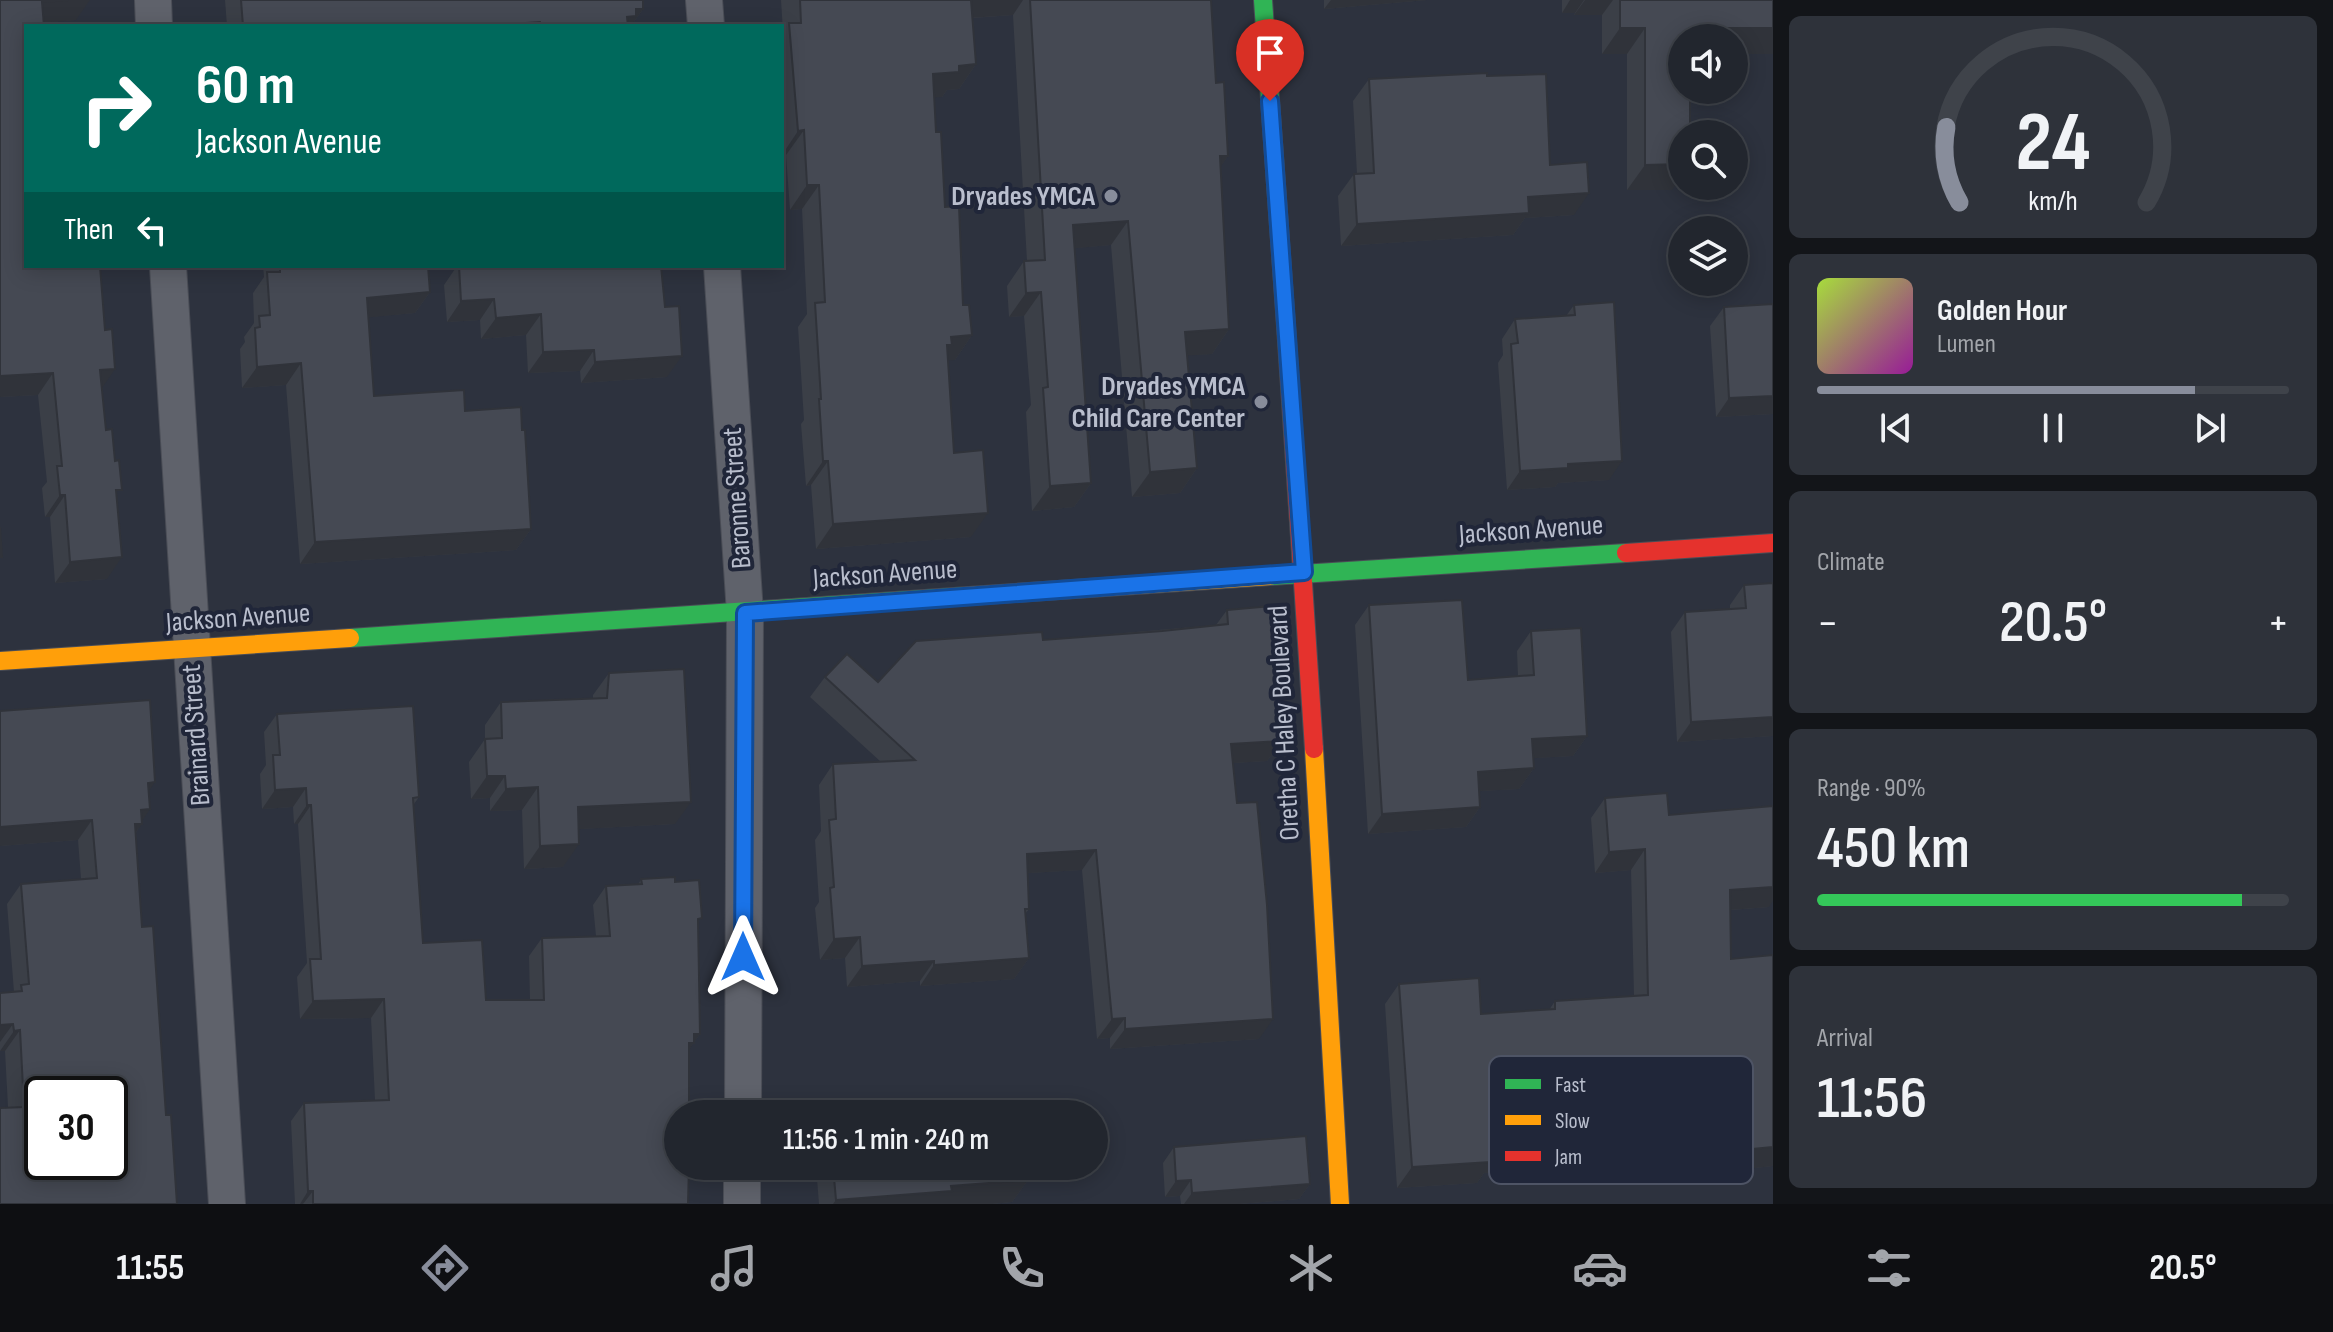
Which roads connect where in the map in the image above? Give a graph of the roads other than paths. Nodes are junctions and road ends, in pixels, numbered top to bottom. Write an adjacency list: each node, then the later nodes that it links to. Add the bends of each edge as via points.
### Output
1 (153, 0): 4 (street)
2 (704, 0): 5 (street)
3 (1263, 0): 9 (street, Oretha C Haley Boulevard)
4 (154, 24)
5 (706, 24)
6 (168, 268): 11 (street, Brainard Street)
7 (722, 268): 10 (street, Baronne Street)
8 (1773, 543): 9 (street, Jackson Avenue)
9 (1304, 572): 10 (street, Jackson Avenue); 17 (street, Oretha C Haley Boulevard)
10 (745, 613): 11 (street, Jackson Avenue); 13 (street, Baronne Street)
11 (191, 650): 12 (street, Jackson Avenue); 15 (street, Brainard Street)
12 (0, 661)
13 (743, 1100)
14 (742, 1180): 16 (street)
15 (227, 1204)
16 (742, 1204)
17 (1340, 1204)

